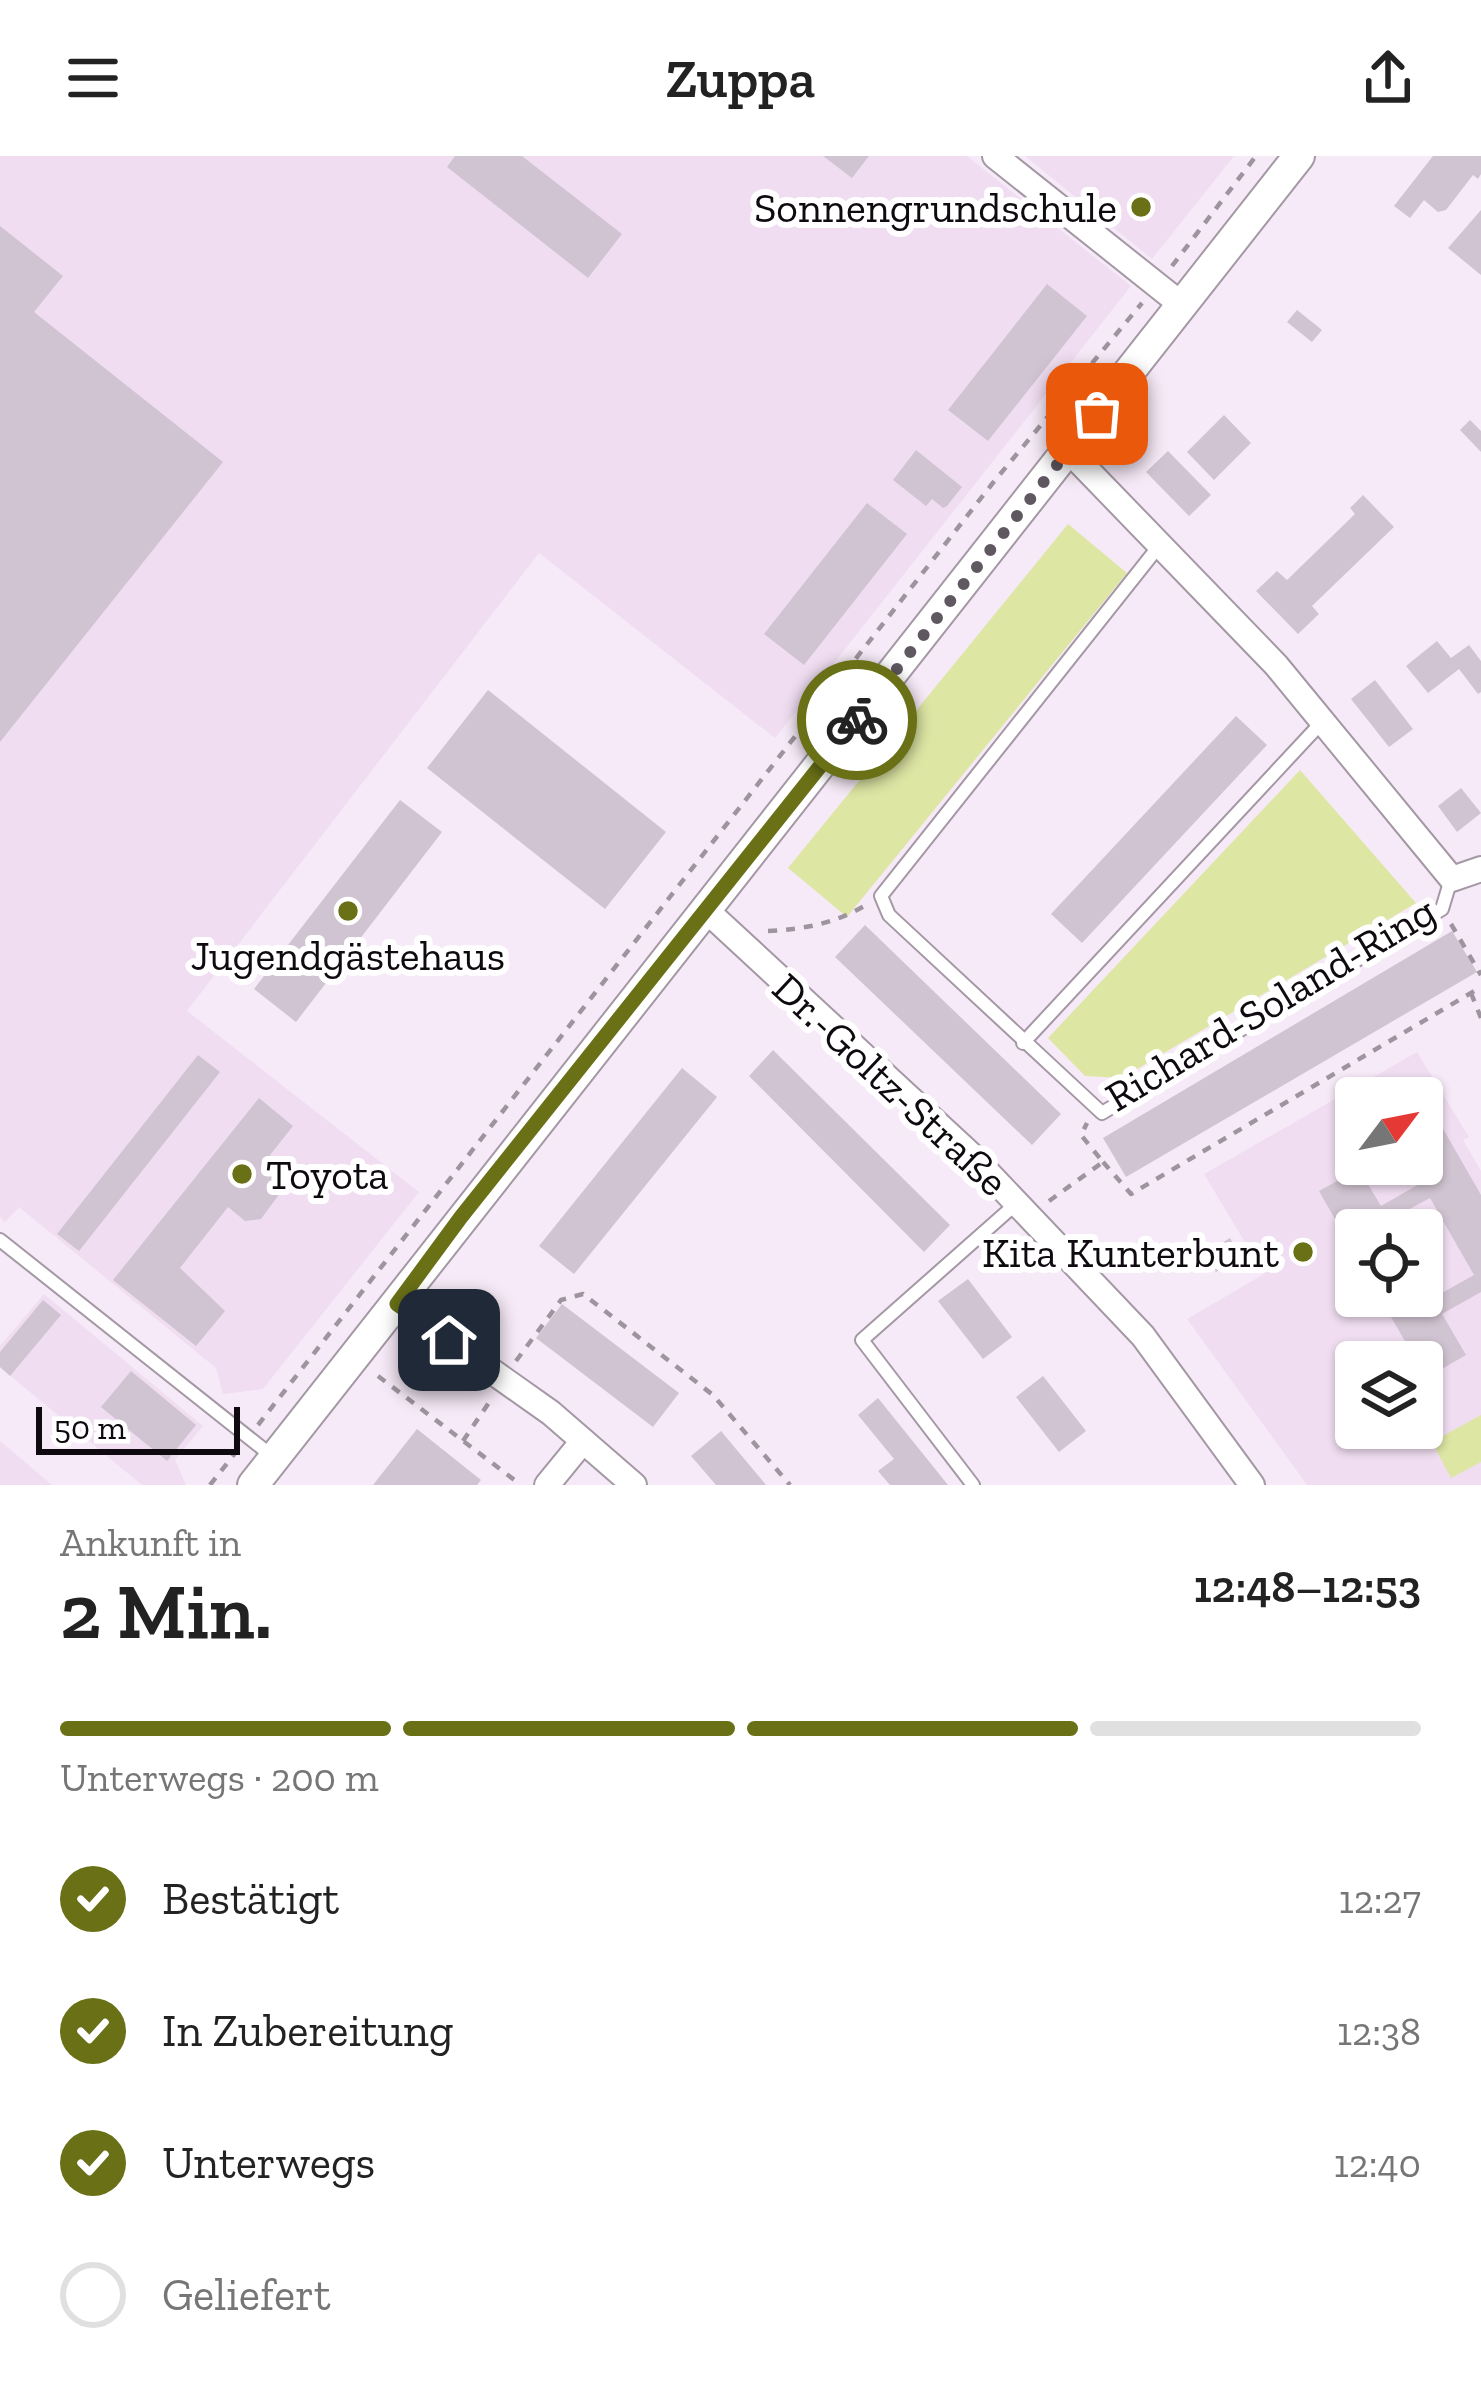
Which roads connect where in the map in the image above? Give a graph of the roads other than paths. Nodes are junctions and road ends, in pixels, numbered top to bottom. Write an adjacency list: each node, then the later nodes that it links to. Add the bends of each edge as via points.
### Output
1 (995, 156): 3 (street)
2 (1299, 156): 3 (street)
3 (1182, 305): 4 (street)
4 (1068, 450): 5 (street, Richard-Soland-Ring); 9 (street)
5 (1160, 546): 6 (street, Richard-Soland-Ring); 10 (lane, Richard-Soland-Ring, via 881,896 889,915)
6 (1323, 721): 8 (street, Richard-Soland-Ring); 10 (lane)
7 (1481, 869): 8 (street)
8 (1451, 879): 10 (lane, Richard-Soland-Ring, via 1442,909 1102,1114)
9 (707, 911): 11 (street, Dr.-Goltz-Straße); 13 (street)
10 (1023, 1043)
11 (1023, 1210): 19 (lane, via 862,1340); 20 (street, Dr.-Goltz-Straße, via 1143,1336)
12 (0, 1240): 15 (lane)
13 (397, 1304): 14 (street); 15 (street)
14 (583, 1441): 17 (street); 18 (street)
15 (274, 1457): 16 (street)
16 (253, 1485)
17 (548, 1485)
18 (634, 1485)
19 (973, 1485)
20 (1252, 1485)

